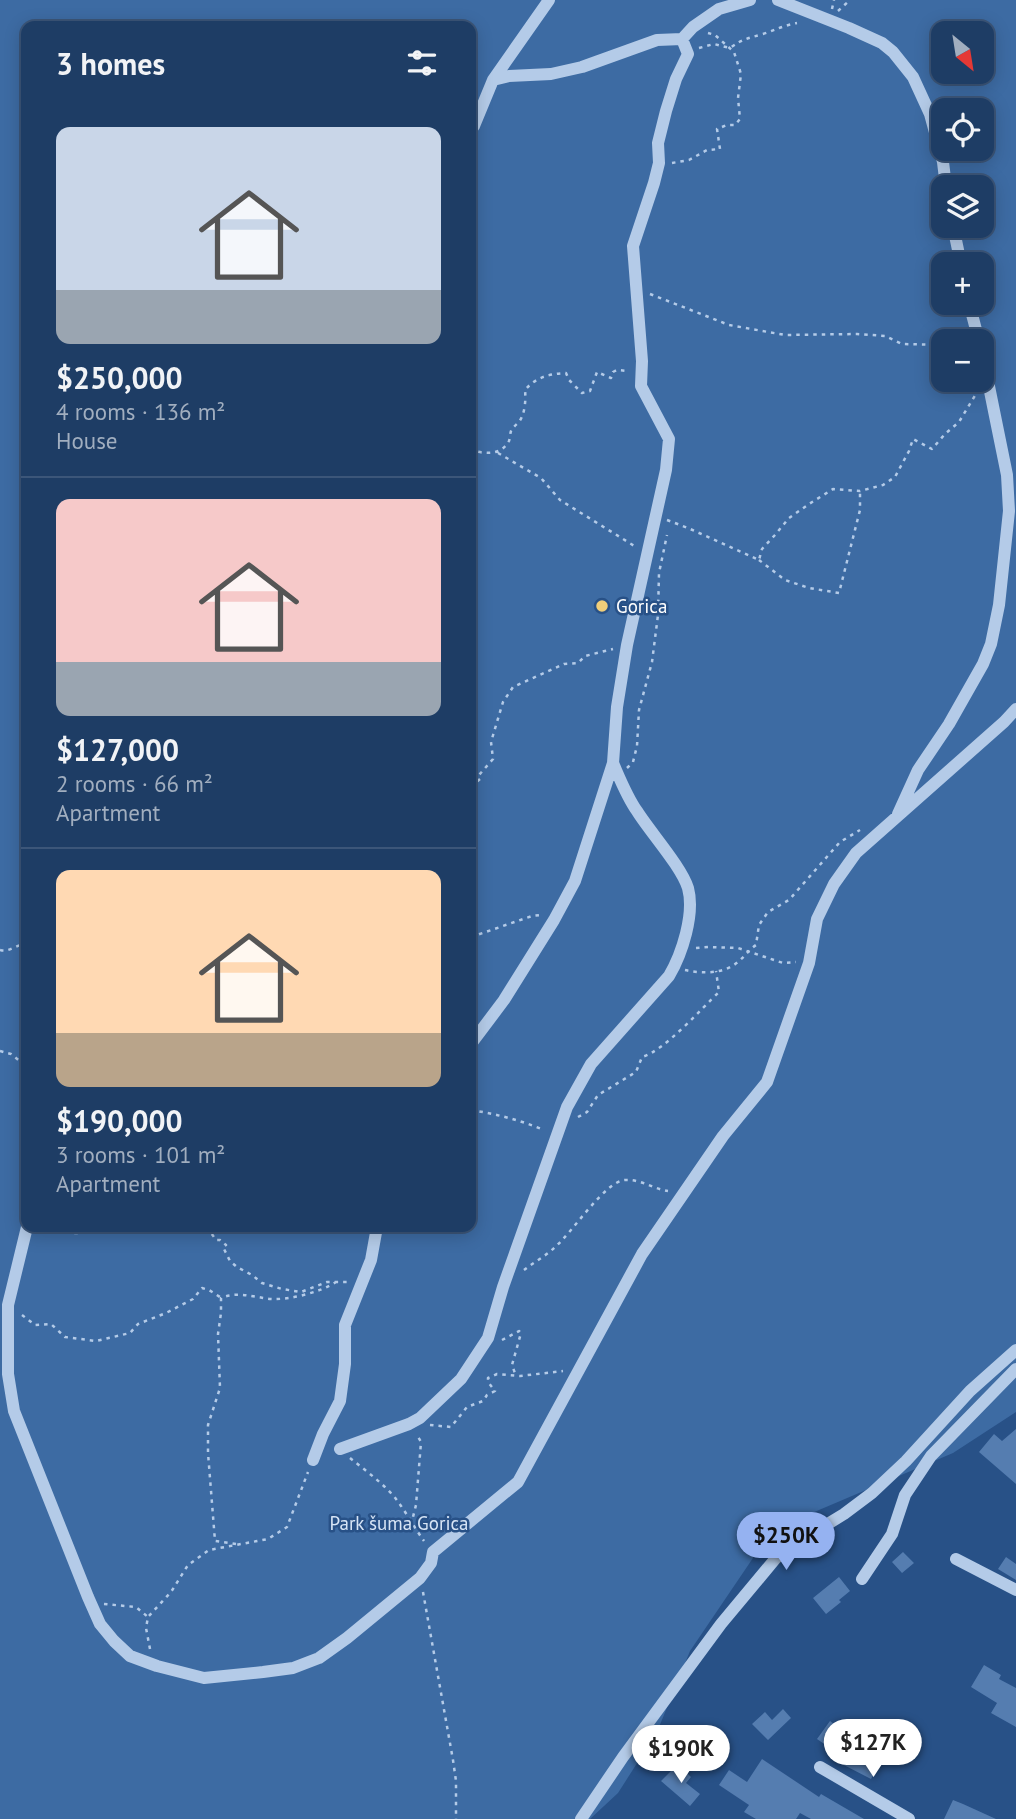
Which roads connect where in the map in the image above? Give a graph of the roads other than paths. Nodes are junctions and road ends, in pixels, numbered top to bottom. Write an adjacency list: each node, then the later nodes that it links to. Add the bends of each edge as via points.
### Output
1 (549, 0): 5 (street)
2 (750, 0): 4 (street, via 719,9)
3 (778, 0): 7 (street, via 882,43 893,52 913,77 930,114)
4 (682, 39): 5 (street, via 657,40 551,74); 10 (street, via 688,54 666,111 658,165 633,246 641,386 669,439 662,519 648,554 627,645 617,707)
5 (493, 80): 6 (street)
6 (476, 121)
7 (945, 175)
8 (990, 392): 11 (street, via 1007,475 1009,511 991,644 966,696 918,770)
9 (1016, 709): 11 (street)
10 (615, 768): 12 (street, via 575,881 504,1000); 17 (street, via 635,810 688,888 689,922 677,964 590,1064 567,1107 488,1338 461,1379 414,1421)
11 (897, 818): 13 (street, via 856,853 834,884 817,919 809,962 767,1082 723,1136 642,1254 518,1482 433,1552 420,1578 319,1658 293,1668 204,1678 130,1656 100,1624 14,1411 8,1374 8,1305)
12 (476, 1037)
13 (26, 1232)
14 (376, 1232): 18 (street, via 371,1260 345,1325 340,1401)
15 (1016, 1350): 23 (street, via 872,1493 776,1558 721,1624)
16 (1016, 1369): 20 (street, via 926,1462 905,1495 892,1534)
17 (340, 1449)
18 (313, 1460)
19 (956, 1559): 21 (street)
20 (862, 1579)
21 (1016, 1590)
22 (820, 1767): 24 (street)
23 (581, 1819)
24 (909, 1819)

